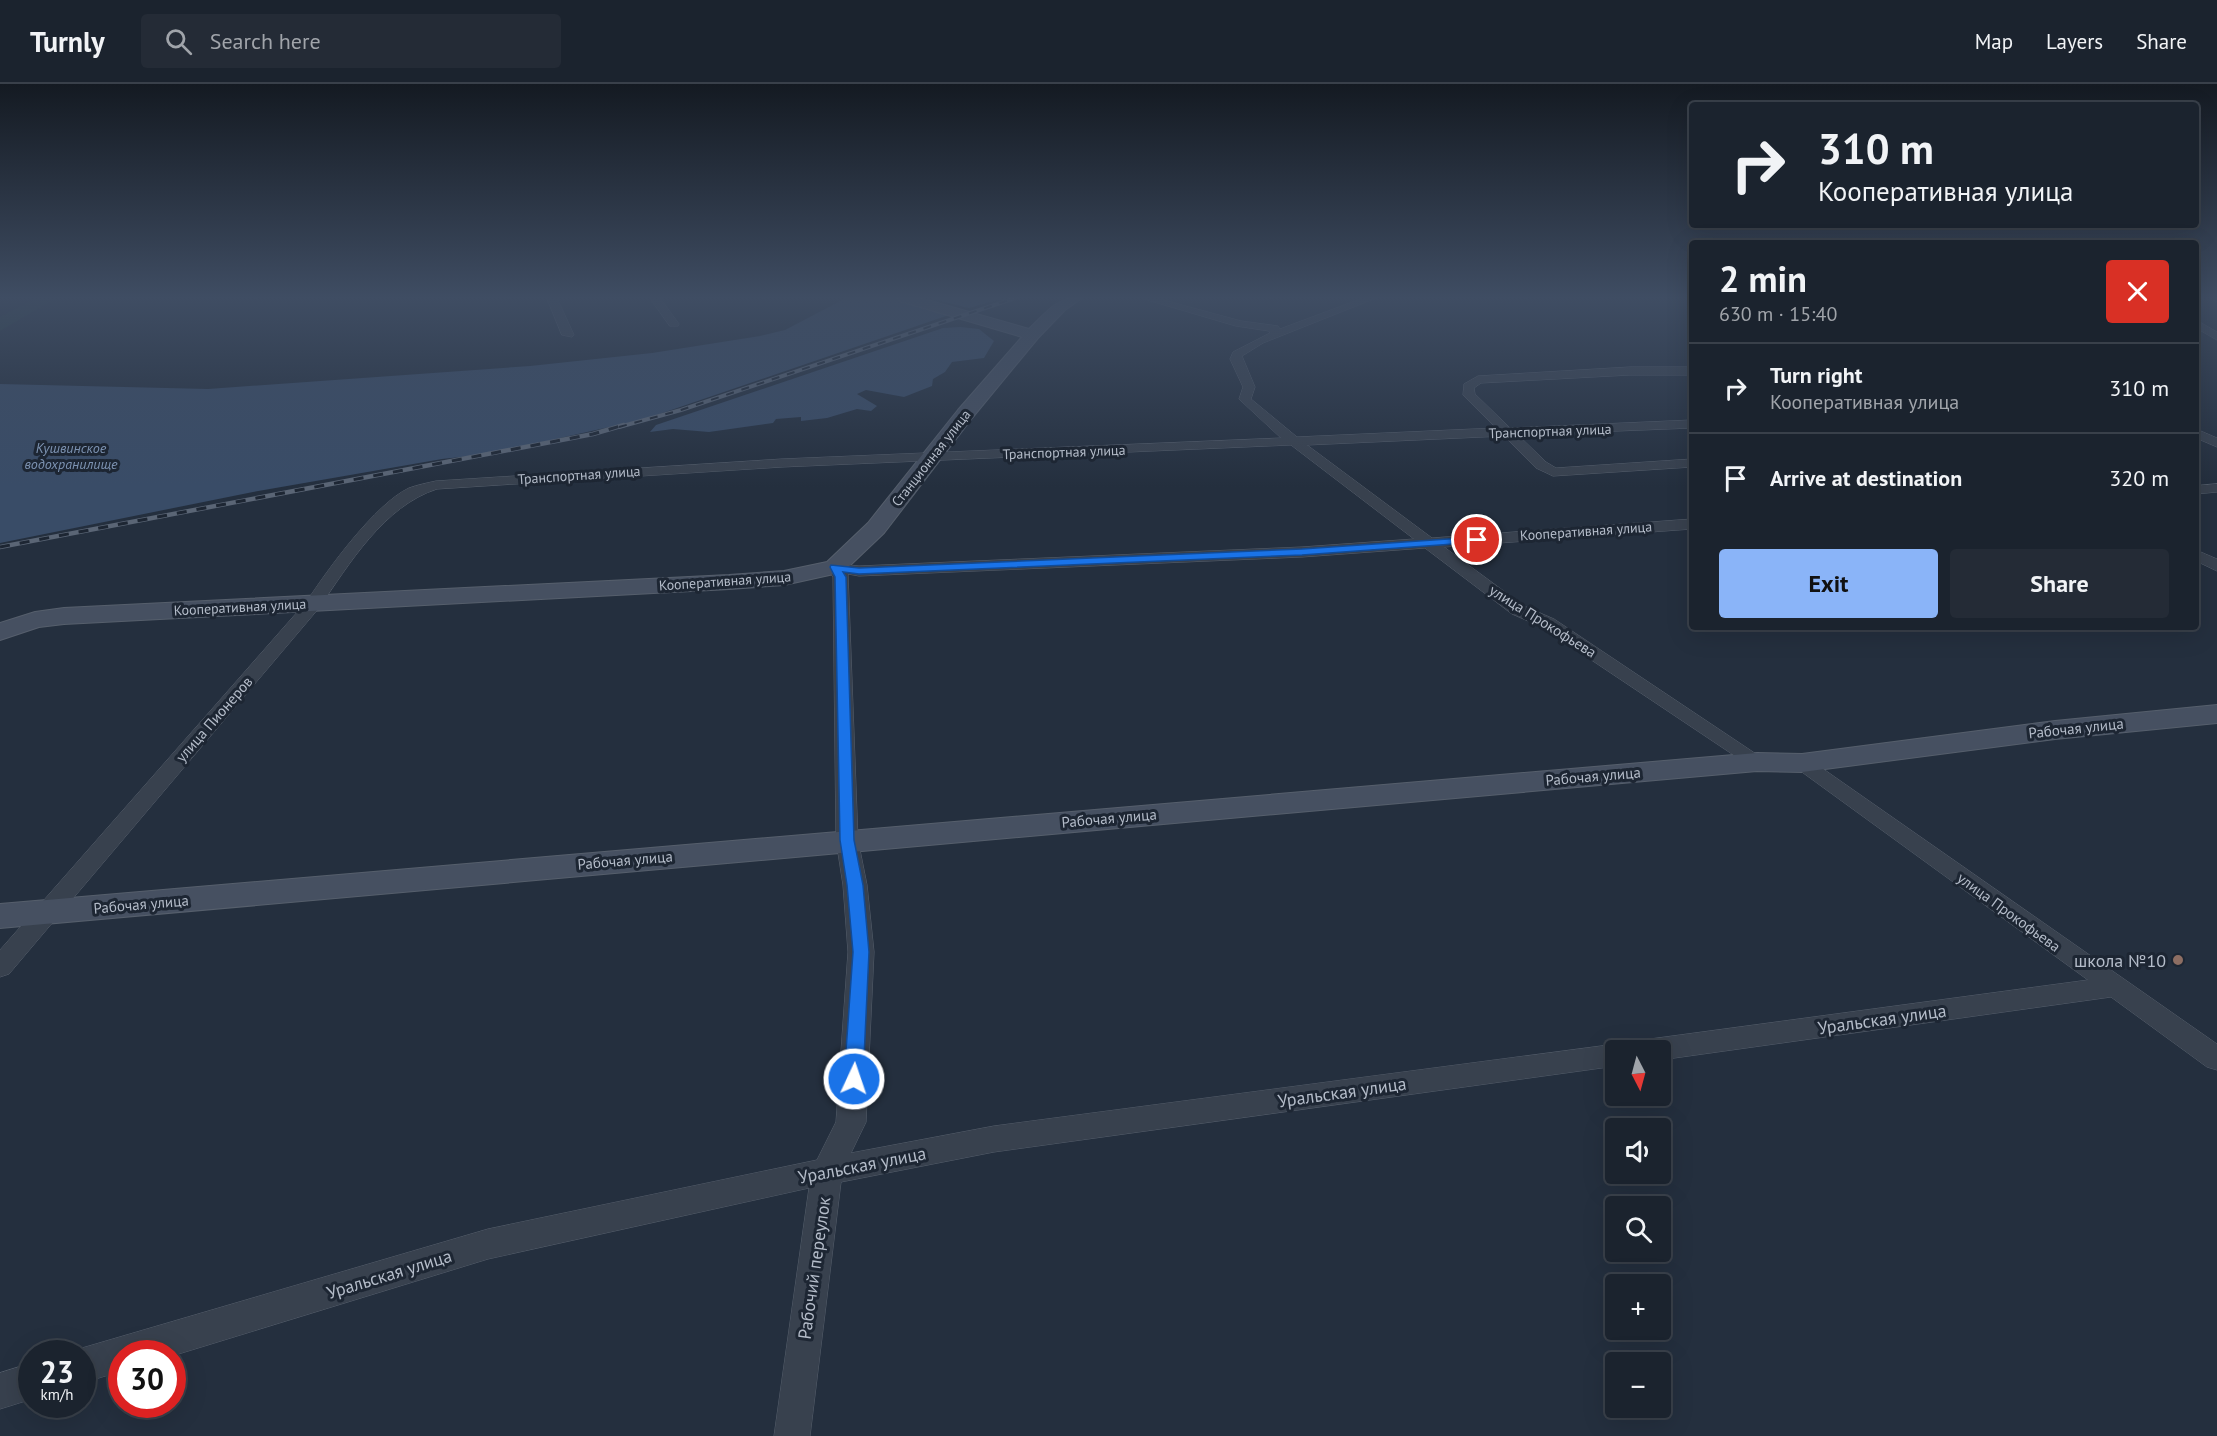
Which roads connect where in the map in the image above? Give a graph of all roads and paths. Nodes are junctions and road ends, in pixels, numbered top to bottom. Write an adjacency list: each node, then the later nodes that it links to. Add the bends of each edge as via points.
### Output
1 (1010, 361): 9 (street, Станционная улица)
2 (1237, 361): 7 (street, улица Прокофьева, via 1249,387 1245,399)
3 (1689, 371): 5 (street, via 1479,380 1468,387 1469,396)
4 (1689, 424): 5 (street, Транспортная улица)
5 (1509, 432): 7 (street, Транспортная улица); 10 (street, via 1553,472)
6 (2199, 434): 8 (street)
7 (1295, 442): 9 (street, Транспортная улица); 15 (street, улица Прокофьева)
8 (2217, 443)
9 (933, 457): 11 (street, Транспортная улица); 18 (street, Станционная улица, via 876,528)
10 (1689, 463)
11 (436, 485): 19 (street, улица Пионеров, via 412,492 383,517 341,562)
12 (2217, 488): 13 (street)
13 (2199, 490)
14 (1689, 524): 15 (street, Кооперативная улица)
15 (1431, 544): 18 (street, Кооперативная улица, via 871,570); 22 (street, улица Прокофьева, via 1518,610 1548,623)
16 (2199, 557): 17 (street)
17 (2217, 566)
18 (835, 567): 19 (street, Кооперативная улица, via 784,579); 24 (street, Рабочий переулок, via 841,577)
19 (314, 603): 20 (street, Кооперативная улица, via 64,616); 25 (street, улица Пионеров)
20 (5, 630)
21 (2217, 714): 23 (street, Рабочая улица, via 2055,730)
22 (1756, 762): 23 (street, Рабочая улица); 24 (street, Рабочая улица)
23 (1802, 764): 28 (street, улица Прокофьева)
24 (847, 840): 25 (street, Рабочая улица); 32 (street, Рабочий переулок, via 861,952 851,1122)
25 (47, 912): 26 (street, Рабочая улица); 27 (street, улица Пионеров)
26 (0, 916)
27 (0, 967)
28 (2113, 987): 29 (street, Уральская улица); 31 (street, улица Прокофьева)
29 (1671, 1047)
30 (1605, 1056): 32 (street, Уральская улица, via 994,1139)
31 (2217, 1059)
32 (827, 1171): 33 (street, Уральская улица, via 488,1244); 36 (street, Рабочий переулок)
33 (169, 1340)
34 (18, 1385): 35 (street)
35 (0, 1390)
36 (792, 1436)

